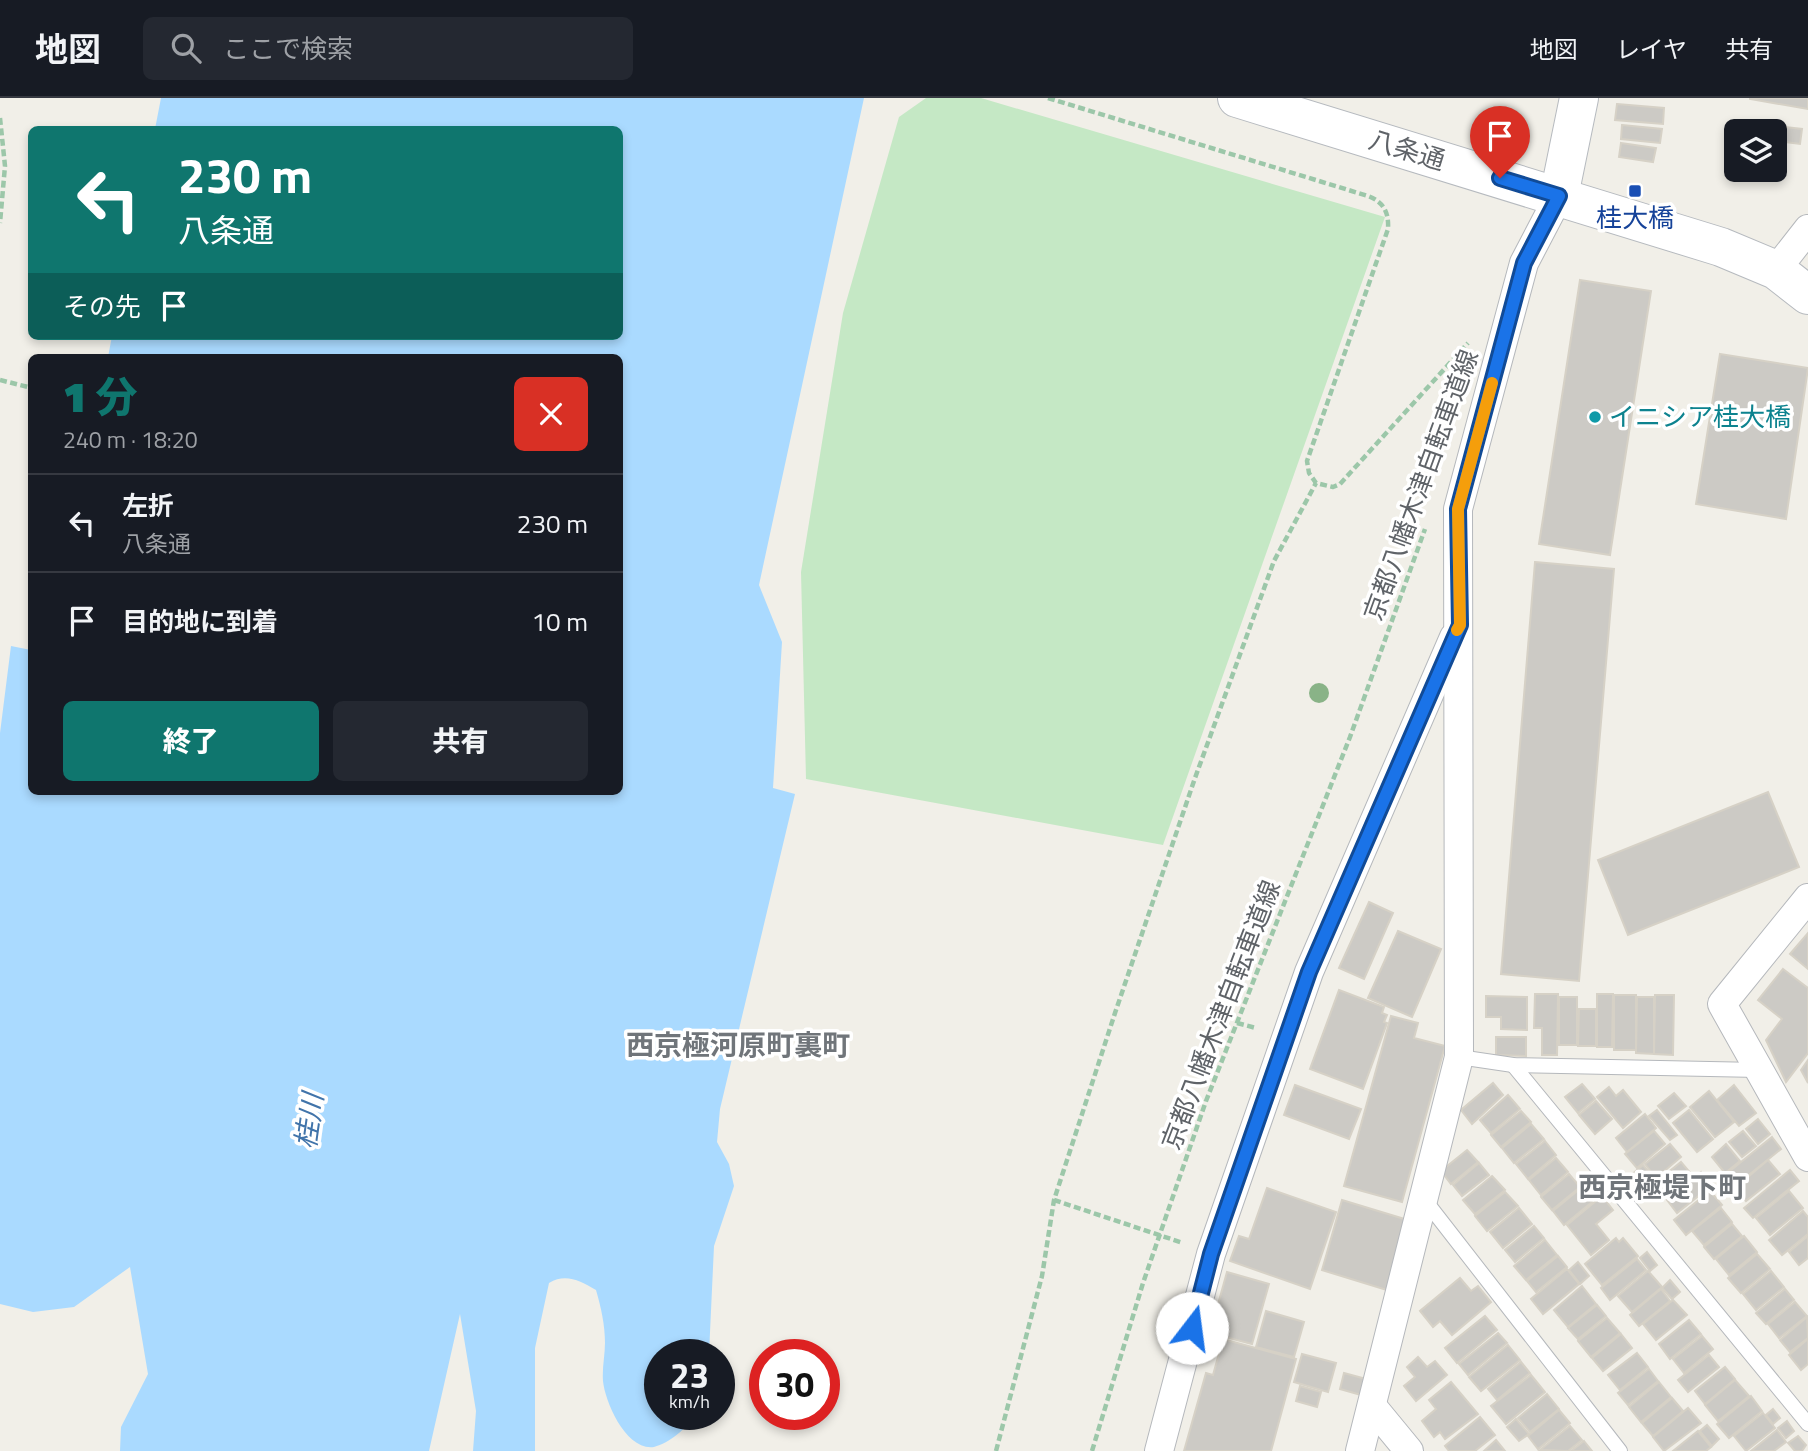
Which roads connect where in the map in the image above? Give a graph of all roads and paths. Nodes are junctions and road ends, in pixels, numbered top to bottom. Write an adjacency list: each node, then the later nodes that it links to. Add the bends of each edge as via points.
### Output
1 (1048, 98): 13 (path, via 1368,196 1387,211 1388,229 1307,461)
2 (1237, 98): 5 (main road, 八条通)
3 (1579, 98): 5 (main road)
4 (0, 118): 6 (path, via 5,166)
5 (1543, 191): 8 (main road, 八条通, via 1721,247); 15 (street, via 1458,509)
6 (0, 223)
7 (1808, 229): 8 (street)
8 (1776, 270): 9 (main road, 八条通)
9 (1808, 295)
10 (1470, 340): 13 (path, 京都八幡木津自転車道線, via 1340,484)
11 (0, 380): 12 (path)
12 (28, 387)
13 (1317, 483): 22 (path, via 1274,561 1256,610)
14 (1429, 519): 23 (path, 京都八幡木津自転車道線, via 1350,737 1206,1101)
15 (1460, 625): 17 (street); 29 (street, via 1309,972 1211,1254)
16 (1808, 898): 19 (street, via 1722,1004)
17 (1459, 1057): 18 (lane); 21 (street)
18 (1513, 1065): 19 (lane); 26 (lane)
19 (1759, 1070): 20 (street)
20 (1808, 1157)
21 (1424, 1199): 25 (street); 32 (lane)
22 (1054, 1200): 23 (path); 27 (path, via 1042,1276)
23 (1161, 1234): 24 (path); 28 (path, 京都八幡木津自転車道線)
24 (1172, 1239)
25 (1372, 1406): 30 (street); 31 (street)
26 (1808, 1424)
27 (996, 1451)
28 (1092, 1451)
29 (1159, 1451)
30 (1360, 1451)
31 (1409, 1451)
32 (1620, 1451)

